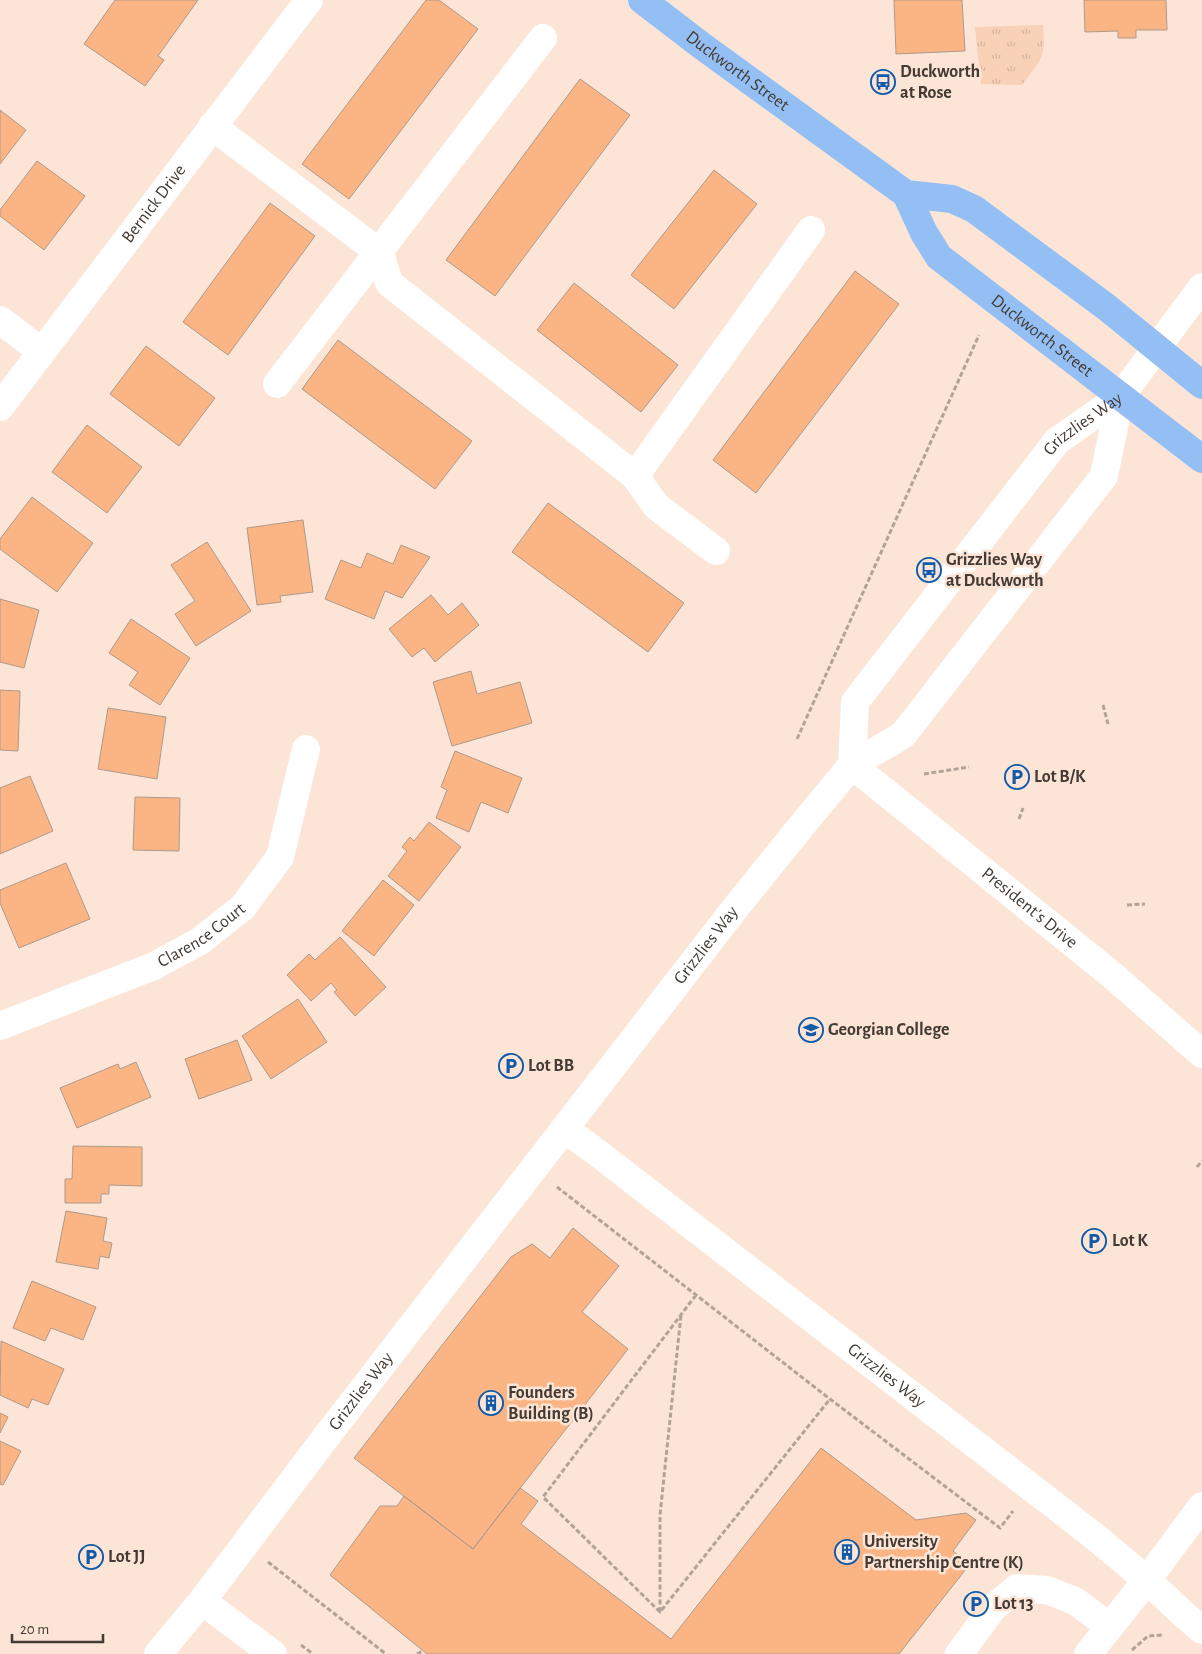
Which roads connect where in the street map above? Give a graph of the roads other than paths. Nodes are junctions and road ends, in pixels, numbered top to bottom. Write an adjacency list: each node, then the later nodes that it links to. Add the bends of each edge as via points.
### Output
1 (309, 0): 4 (street, Bernick Drive)
2 (642, 0): 5 (main road, Duckworth Street)
3 (543, 38): 7 (street)
4 (212, 126): 7 (street); 11 (street, Bernick Drive)
5 (906, 194): 10 (main road, Duckworth Street, via 952,199 974,209); 14 (main road, Duckworth Street, via 939,257)
6 (811, 230): 17 (street)
7 (380, 253): 12 (street); 17 (street, via 389,283)
8 (1202, 287): 10 (street)
9 (0, 320): 11 (street)
10 (1157, 347): 13 (main road, Duckworth Street); 14 (street)
11 (42, 352): 15 (street, Bernick Drive)
12 (277, 384)
13 (1202, 385)
14 (1120, 397): 16 (main road, Duckworth Street); 20 (street, Grizzlies Way, via 1104,476 903,735); 20 (street, Grizzlies Way, via 1057,441 855,702)
15 (0, 408)
16 (1202, 459)
17 (635, 476): 18 (street, via 656,506)
18 (716, 551)
19 (306, 749): 21 (street, Clarence Court, via 280,857 243,907 200,941 154,966)
20 (852, 765): 22 (street, President's Drive, via 1112,975); 23 (street, Grizzlies Way, via 736,907)
21 (0, 1026)
22 (1202, 1054)
23 (564, 1129): 25 (street, Grizzlies Way, via 1088,1530); 26 (street, Grizzlies Way)
24 (1202, 1506): 25 (street)
25 (1147, 1580): 27 (street); 28 (street, Grizzlies Way)
26 (202, 1601): 29 (street, Grizzlies Way); 30 (street)
27 (1110, 1626): 31 (street, via 1074,1601 1047,1590 1017,1588 994,1608); 32 (street)
28 (1202, 1630)
29 (158, 1654)
30 (273, 1654)
31 (959, 1654)
32 (1088, 1654)

